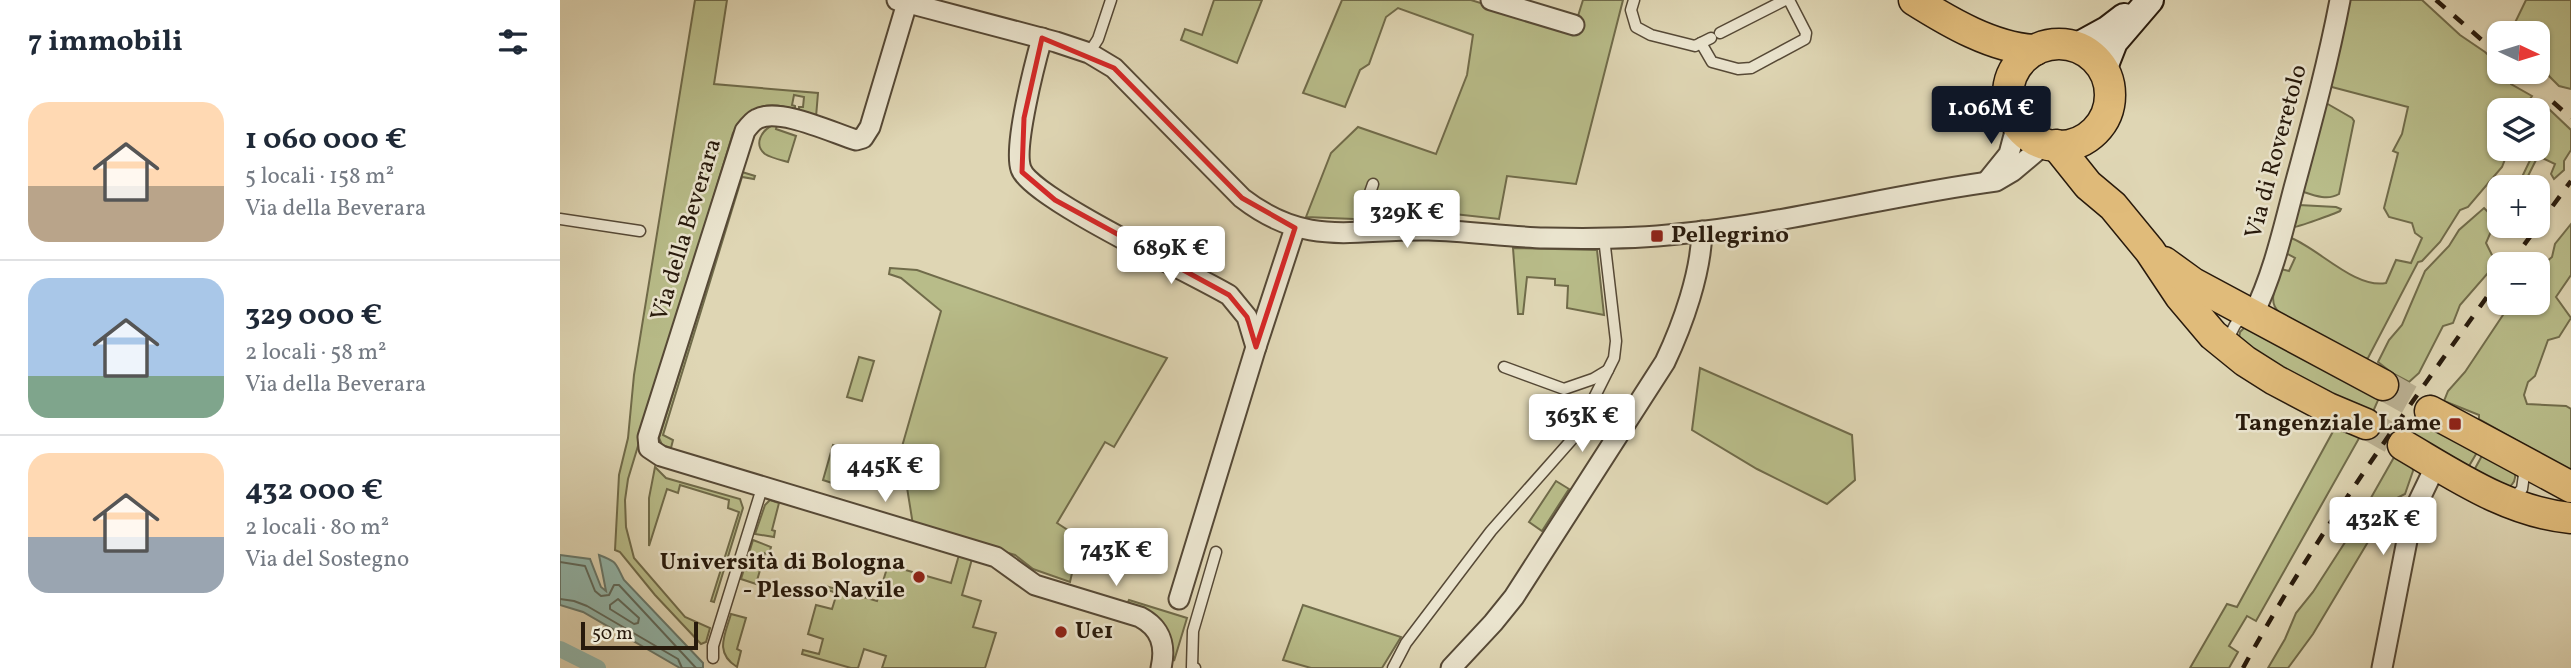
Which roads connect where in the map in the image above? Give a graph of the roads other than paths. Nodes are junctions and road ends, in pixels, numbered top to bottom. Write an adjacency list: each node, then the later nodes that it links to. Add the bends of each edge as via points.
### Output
1 (1111, 0): 15 (lane)
2 (1491, 0): 10 (street)
3 (1634, 0): 12 (lane, via 1631,10 1636,27 1651,35 1695,46)
4 (1787, 0): 12 (lane); 12 (lane, via 1805,39 1754,67 1712,62)
5 (2144, 0): 13 (street, via 2107,30)
6 (2150, 0): 16 (street, via 2114,42)
7 (2340, 0): 31 (street, Via di Roveretolo, via 2285,223 2263,292)
8 (902, 1): 11 (street, Via della Beverara); 43 (street, Via della Beverara, via 870,127 863,138 856,140 770,116 756,119 745,131 648,437 649,448 656,454)
9 (1923, 6): 14 (main road, via 1999,43); 17 (main road, via 1991,64)
10 (1574, 25)
11 (1042, 38): 15 (street, Via della Beverara); 33 (street, via 1024,118 1022,172 1055,200 1229,295 1247,317)
12 (1711, 38)
13 (2076, 47): 14 (main road, via 2055,44); 16 (main road)
14 (2035, 50): 17 (main road, via 2017,65)
15 (1089, 54): 25 (street, Via della Beverara, via 1114,68 1242,198)
16 (2103, 70): 19 (main road, via 2109,101)
17 (2008, 89): 18 (main road)
18 (2017, 124): 20 (main road, via 2032,138); 21 (street, via 2009,155)
19 (2092, 133): 20 (main road, via 2077,142); 23 (main road, via 2097,164)
20 (2050, 144): 21 (street, Via della Beverara, via 2004,178); 23 (main road)
21 (1985, 182): 27 (street, Via della Beverara)
22 (1373, 184): 28 (lane)
23 (2113, 206): 30 (main road)
24 (560, 219): 26 (lane)
25 (1295, 228): 28 (street, Via della Beverara); 33 (street)
26 (640, 231)
27 (1702, 231): 29 (street, Via della Beverara); 52 (street, via 1698,263 1665,362 1514,597)
28 (1356, 234): 29 (street, Via della Beverara, via 1412,230)
29 (1604, 238): 35 (lane, via 1616,341)
30 (2150, 251): 31 (main road, via 2179,274); 32 (main road, via 2190,310)
31 (2250, 313): 32 (lane, via 2235,324); 36 (main road)
32 (2226, 346): 38 (main road, via 2275,380)
33 (1256, 347): 47 (street)
34 (1503, 367): 35 (lane, via 1564,388)
35 (1609, 369): 51 (lane, via 1575,436 1491,531 1406,643)
36 (2383, 385)
37 (2430, 411): 40 (main road)
38 (2366, 424)
39 (2403, 445): 41 (main road)
40 (2525, 463): 42 (main road); 44 (lane, via 2522,489)
41 (2436, 466): 44 (main road); 53 (street, via 2412,515)
42 (2571, 487)
43 (762, 488): 48 (lane); 49 (street, Via della Beverara, via 996,557 1035,585 1140,617 1153,626 1162,642)
44 (2508, 503): 45 (main road)
45 (2571, 517)
46 (1216, 552): 50 (lane, via 1193,631)
47 (1179, 599)
48 (713, 658)
49 (1161, 668)
50 (1195, 668)
51 (1393, 668)
52 (1451, 668)
53 (2382, 668)

